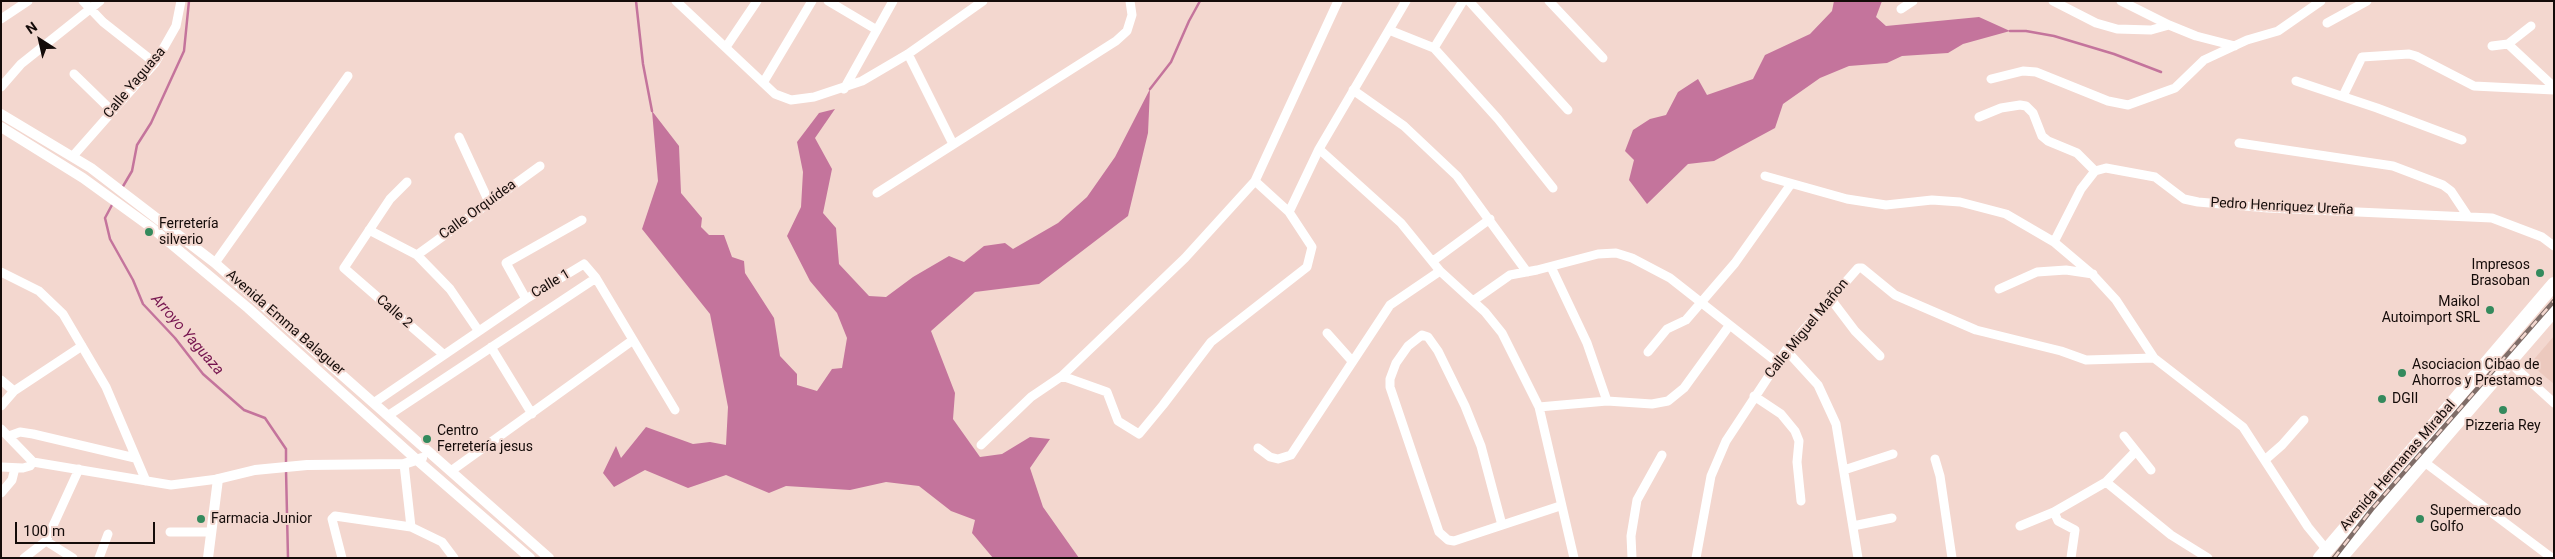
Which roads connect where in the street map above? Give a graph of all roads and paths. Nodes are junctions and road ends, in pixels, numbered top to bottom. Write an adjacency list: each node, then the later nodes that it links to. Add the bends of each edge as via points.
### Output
1 (28, 1): 24 (street)
2 (84, 1): 23 (street)
3 (100, 1): 23 (street)
4 (182, 1): 37 (street, Calle Yaguasa, via 174,31)
5 (676, 1): 33 (street)
6 (757, 1): 33 (street)
7 (812, 1): 42 (street)
8 (828, 1): 28 (street)
9 (894, 1): 28 (street)
10 (983, 1): 35 (street)
11 (1130, 1): 56 (street, via 1132,15 1126,31 1116,41)
12 (1338, 1): 62 (street)
13 (1406, 1): 29 (street)
14 (1463, 1): 34 (street)
15 (1469, 1): 48 (street)
16 (1549, 1): 36 (street)
17 (1913, 1): 22 (street)
18 (2053, 1): 26 (street, via 2117,30 2144,30)
19 (2121, 1): 26 (street)
20 (2321, 1): 31 (street, via 2278,31)
21 (2367, 1): 25 (street)
22 (1901, 9)
23 (91, 10): 37 (street); 43 (street, via 21,64)
24 (1, 19)
25 (2327, 23)
26 (2169, 25): 31 (street)
27 (2530, 26): 30 (street)
28 (877, 30): 45 (street)
29 (1389, 30): 34 (street); 46 (street)
30 (2508, 44): 32 (street); 44 (street)
31 (2235, 46): 40 (street, via 2199,63 2175,88 2128,106 2036,72)
32 (2492, 46)
33 (726, 47): 42 (street)
34 (1434, 48): 65 (street, via 1498,119)
35 (908, 54): 45 (street); 56 (street)
36 (1603, 58)
37 (155, 63): 49 (street, Calle Yaguasa)
38 (74, 74): 49 (street)
39 (348, 76): 77 (street)
40 (1991, 79)
41 (2296, 81): 47 (street)
42 (763, 83): 45 (street, via 781,98 791,100)
43 (1, 87)
44 (2554, 88): 47 (street, via 2474,86 2409,54 2362,57)
45 (844, 89)
46 (1353, 90): 57 (street); 70 (street, via 1404,126 1457,176)
47 (2343, 96): 54 (street)
48 (1568, 110)
49 (112, 111): 58 (street, Calle Yaguasa)
50 (1, 114): 58 (street, Avenida Emma Balaguer)
51 (1978, 116): 60 (street, via 2001,108 2026,106 2033,113 2042,136 2077,153)
52 (1, 126): 91 (street, Avenida Emma Balaguer, via 83,178 152,228)
53 (459, 137): 67 (street)
54 (2462, 140)
55 (2239, 143): 69 (street, via 2393,166 2443,185)
56 (953, 144): 66 (street)
57 (1318, 149): 68 (street); 76 (street, via 1401,223)
58 (73, 156): 77 (street, Avenida Emma Balaguer)
59 (540, 166): 67 (street, Calle Orquídea)
60 (2095, 172): 69 (street, Pedro Henriquez Ureña, via 2106,168 2155,177 2184,199 2198,202 2268,208); 73 (street, via 2081,189)
61 (1765, 176): 64 (street)
62 (1255, 181): 68 (street); 107 (street, via 1185,258)
63 (407, 182): 72 (street)
64 (1790, 184): 73 (street, via 1886,205 1932,200 1960,202 2006,214); 90 (street, via 1735,263)
65 (1553, 188)
66 (877, 192)
67 (489, 202): 75 (street, Calle Orquídea)
68 (1289, 212): 107 (street, via 1312,247 1307,266 1211,342 1139,434 1118,421 1107,392)
69 (2467, 215): 74 (street, Pedro Henriquez Ureña, via 2503,220 2542,237)
70 (1490, 219): 76 (street); 81 (street)
71 (582, 220): 88 (street, via 506,264)
72 (368, 230): 75 (street); 101 (street, Calle 2, via 345,265 346,271)
73 (2054, 242): 82 (street)
74 (2554, 246)
75 (417, 255): 94 (street, via 450,289)
76 (1433, 261): 79 (street)
77 (215, 263): 86 (street, Avenida Emma Balaguer)
78 (1551, 267): 81 (street); 90 (street, via 1598,254 1616,253 1670,278); 111 (street, via 1587,344)
79 (1440, 270): 89 (street); 104 (street, via 1390,305)
80 (1, 272): 97 (street, via 39,291 62,314)
81 (1527, 272): 89 (street, via 1510,274)
82 (2093, 274): 85 (street, via 2066,270 2037,272); 103 (street, via 2116,300)
83 (596, 278): 88 (street, Calle 1, via 584,264); 96 (street, Calle 1); 98 (street)
84 (2554, 284): 158 (main road, Avenida Hermanas Mirabal)
85 (1999, 289)
86 (256, 298): 91 (street); 112 (street, Avenida Emma Balaguer)
87 (1830, 298): 99 (street, Calle Miguel Mañon); 102 (street, via 1855,331); 103 (street, Calle Miguel Mañon, via 1858,268 1862,268 1895,294 1976,330 2086,360)
88 (526, 299): 94 (street, Calle 1)
89 (1474, 300): 115 (street, via 1502,333)
90 (1699, 302): 93 (street); 100 (street, via 1686,320 1667,329)
91 (248, 308): 131 (street, Avenida Emma Balaguer)
92 (2554, 310): 105 (main road, Avenida Hermanas Mirabal)
93 (1729, 326): 106 (street); 111 (street, via 1684,388 1668,401 1652,404)
94 (478, 330): 101 (street, Calle 1)
95 (1327, 333): 104 (street)
96 (633, 340): 116 (street, Calle 1); 117 (street)
97 (82, 346): 109 (street); 129 (street, via 106,386)
98 (491, 347): 117 (street); 118 (street)
99 (1786, 350): 106 (street, Calle Miguel Mañon); 139 (street, via 1818,385 1827,400 1836,424)
100 (1648, 352)
101 (443, 354): 112 (street, Calle 1)
102 (1880, 356)
103 (2154, 358): 132 (street, via 2243,427)
104 (1352, 361): 124 (street, via 1291,455 1278,459)
105 (2509, 362): 113 (street); 133 (main road, Avenida Hermanas Mirabal)
106 (1778, 363): 110 (street, Calle Miguel Mañon)
107 (1062, 376): 123 (street, via 1032,397)
108 (1, 380): 109 (street)
109 (14, 391): 114 (street)
110 (1754, 396): 146 (street, via 1781,414 1795,431 1799,441 1797,462); 170 (street, Calle Miguel Mañon, via 1726,441 1711,476)
111 (1607, 401): 115 (street)
112 (374, 402): 118 (street, Avenida Emma Balaguer)
113 (2554, 403)
114 (1, 406)
115 (1539, 407): 147 (street)
116 (675, 410)
117 (532, 414): 141 (street)
118 (389, 415): 126 (street, Avenida Emma Balaguer)
119 (2304, 420): 132 (street)
120 (1, 429): 121 (street)
121 (9, 436): 129 (street, via 20,432 32,434); 134 (street)
122 (2124, 436): 125 (street)
123 (981, 445)
124 (1258, 448)
125 (2136, 452): 140 (street); 144 (street)
126 (432, 453): 131 (street); 141 (street, Avenida Emma Balaguer)
127 (1893, 454): 139 (street)
128 (1662, 455): 169 (street, via 1637,500 1631,536)
129 (135, 458): 143 (street)
130 (1935, 459): 172 (street)
131 (417, 460): 135 (street); 166 (street, Avenida Emma Balaguer)
132 (2266, 460): 158 (street)
133 (2423, 461): 159 (street); 175 (main road, Avenida Hermanas Mirabal)
134 (33, 462): 137 (street, via 30,466); 138 (street)
135 (404, 464): 142 (street, via 307,465 255,470); 153 (street)
136 (1, 468): 137 (street)
137 (15, 468): 145 (street, via 12,480)
138 (79, 468): 143 (street); 157 (street)
139 (1844, 470): 151 (street)
140 (2151, 470)
141 (451, 471): 167 (street, Avenida Emma Balaguer)
142 (218, 479): 143 (street, via 176,485); 155 (street)
143 (146, 481)
144 (2106, 482): 148 (street); 174 (street, via 2170,535)
145 (1, 493)
146 (1801, 501)
147 (1560, 506): 150 (street); 168 (street)
148 (2054, 512): 152 (street); 173 (street, via 2058,521 2075,530)
149 (1892, 518): 151 (street)
150 (1502, 525): 150 (street, via 1481,446 1465,406 1438,351 1428,337 1422,335 1408,346 1396,363 1390,387 1436,526 1443,537 1454,541)
151 (1853, 526): 171 (street)
152 (2020, 526)
153 (411, 527): 164 (street, via 335,516 332,518); 165 (street, via 442,542)
154 (170, 532): 155 (street)
155 (210, 532): 163 (street)
156 (108, 534): 162 (street)
157 (46, 541): 160 (street); 161 (street)
158 (2323, 554)
159 (2542, 555): 176 (street)
160 (24, 558)
161 (74, 558)
162 (99, 558)
163 (208, 558)
164 (342, 558)
165 (454, 558)
166 (530, 558)
167 (549, 558)
168 (1574, 558)
169 (1632, 558)
170 (1696, 558)
171 (1858, 558)
172 (1952, 558)
173 (2071, 558)
174 (2208, 558)
175 (2340, 558)
176 (2552, 558)

